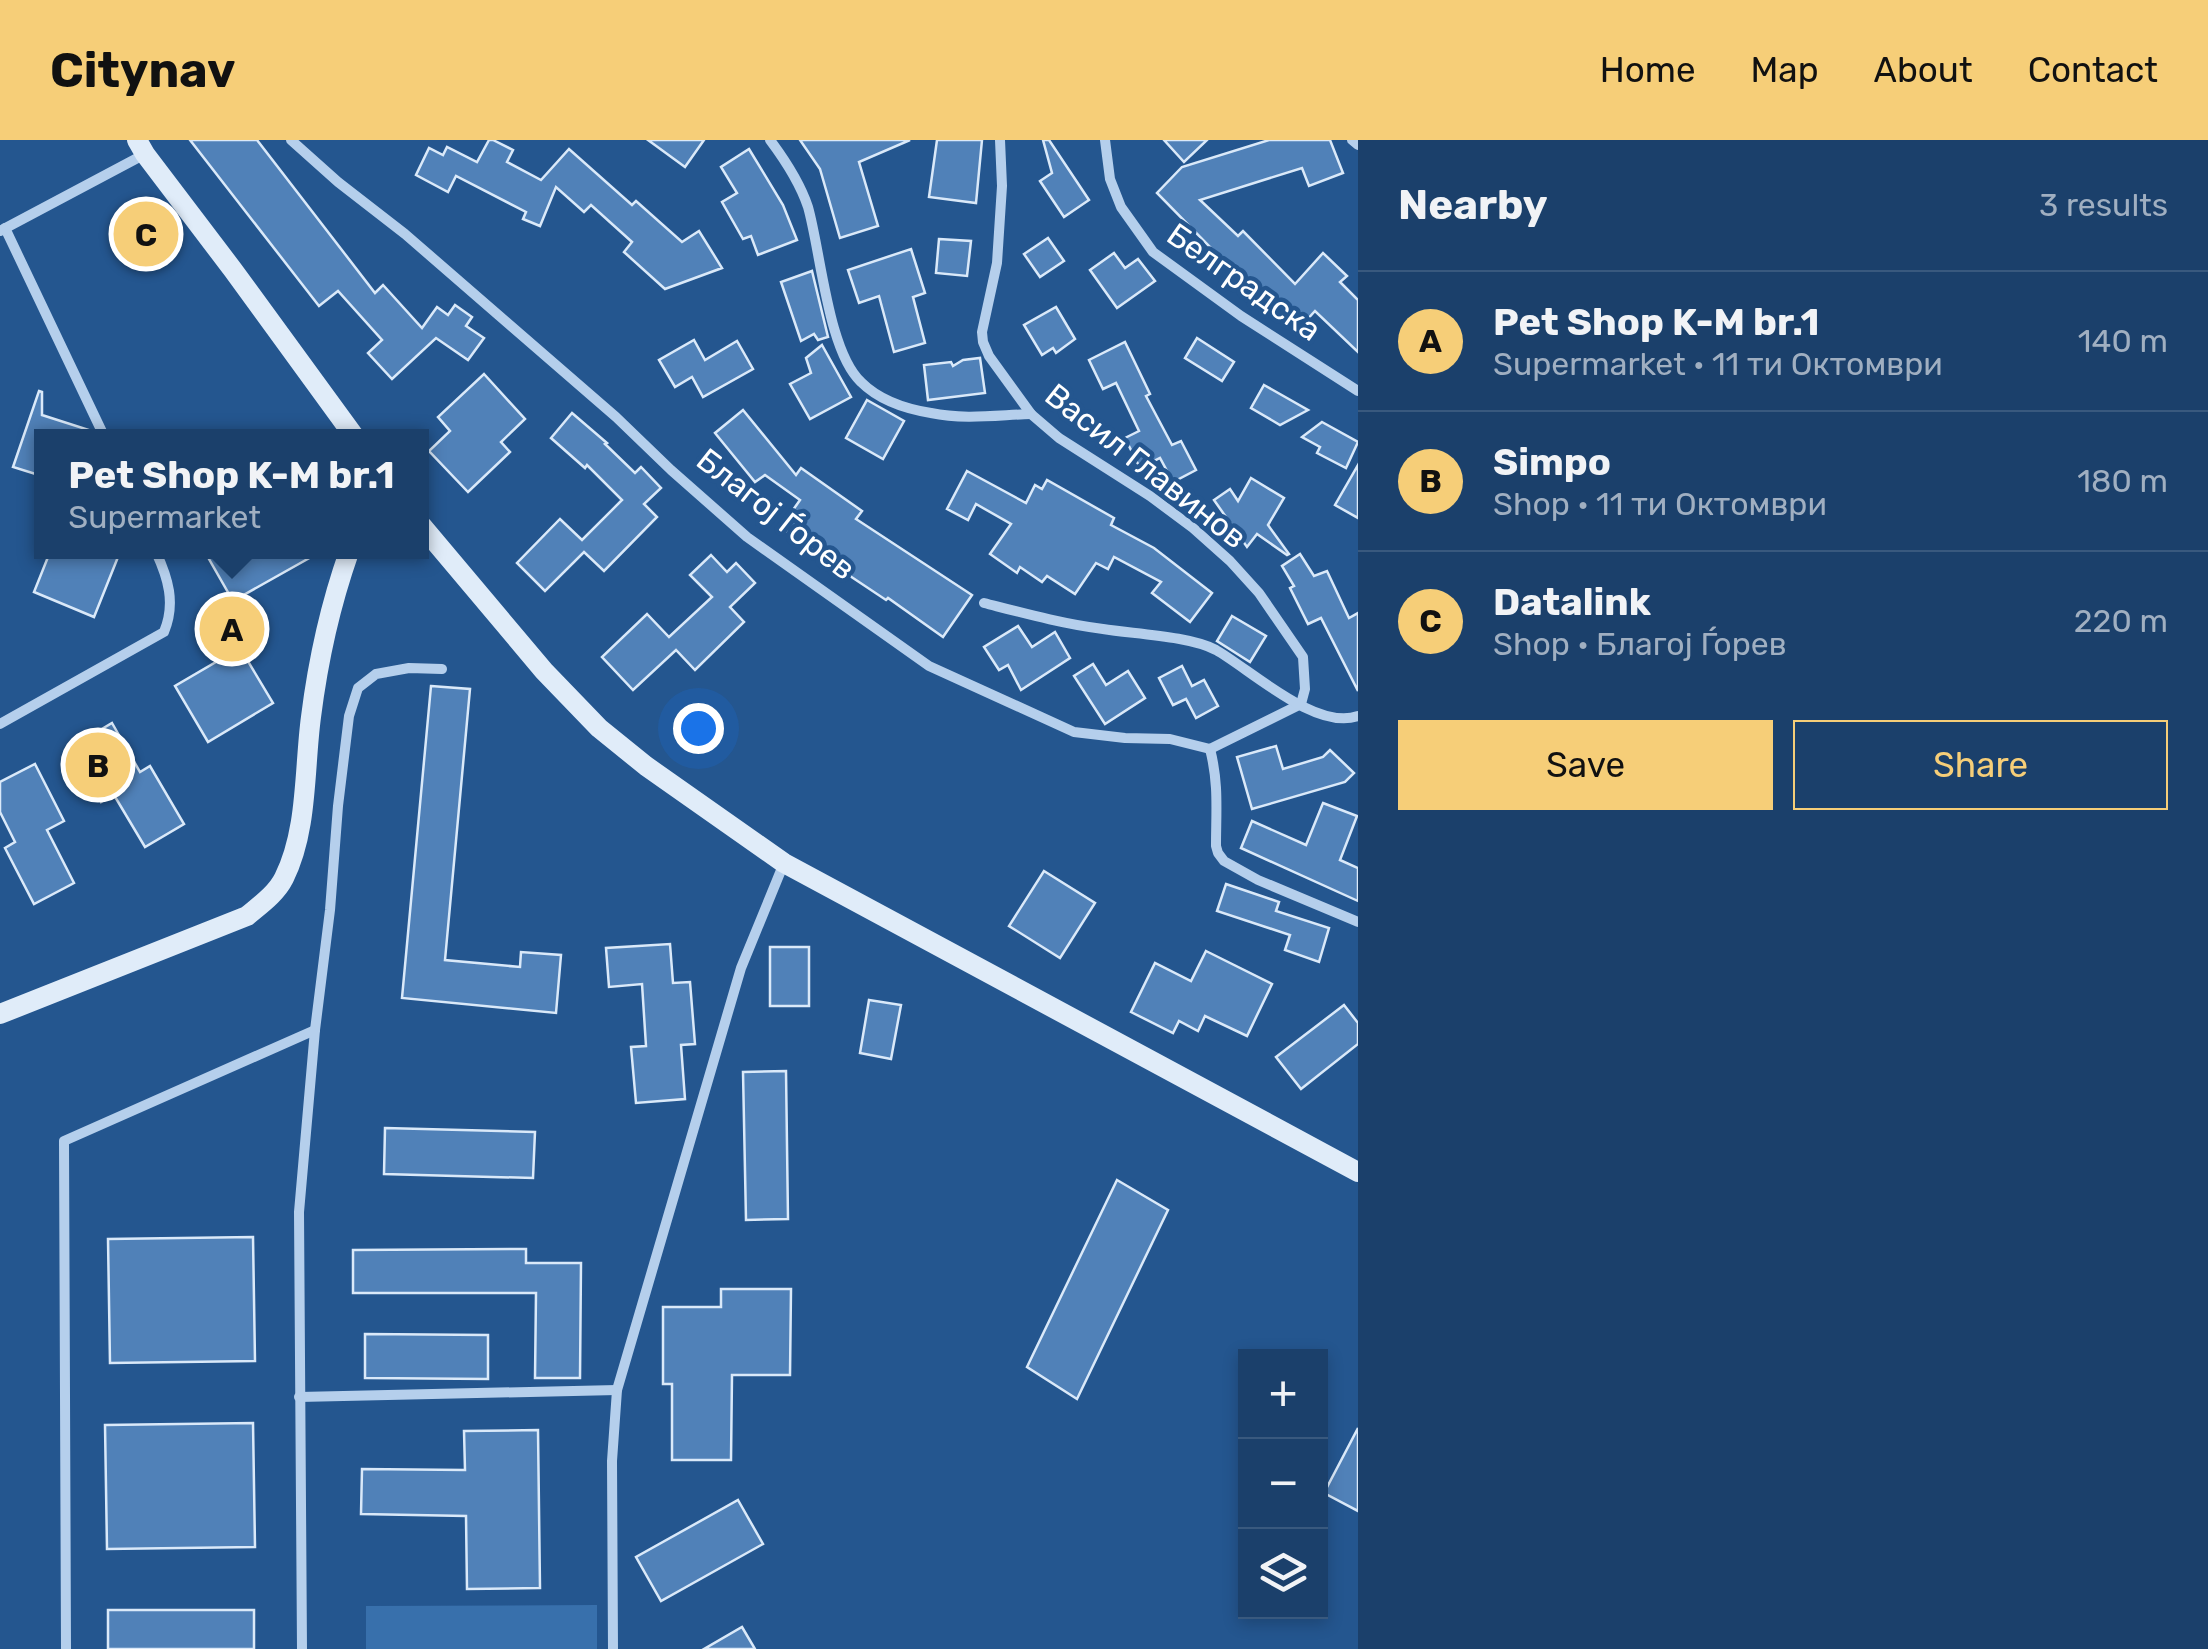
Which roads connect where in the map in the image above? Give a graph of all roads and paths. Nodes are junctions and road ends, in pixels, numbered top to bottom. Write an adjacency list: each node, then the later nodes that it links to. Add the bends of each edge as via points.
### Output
1 (292, 140): 19 (street, Благој Ѓорев, via 747,537 929,666 1074,732)
2 (770, 140): 8 (street, via 806,203 840,350 858,380 877,395 931,414)
3 (1000, 140): 8 (street, Васил Главинов, via 997,263 983,342)
4 (1105, 140): 7 (street, Белградска, via 1121,207 1153,252)
5 (141, 147): 6 (street); 10 (main road)
6 (2, 230): 9 (street)
7 (1358, 391)
8 (1031, 414): 16 (street, Васил Главинов, via 1230,561 1302,657)
9 (101, 429)
10 (349, 429)
11 (429, 534): 20 (main road, via 599,728)
12 (159, 559): 18 (street, via 172,607 164,632)
13 (347, 559): 22 (main road, via 326,622 296,845 272,895 246,916)
14 (984, 603): 16 (street, via 1213,648)
15 (442, 669): 23 (street, via 376,674 358,688 349,716)
16 (1301, 704): 17 (street, via 1332,718); 19 (street)
17 (1358, 716)
18 (0, 724)
19 (1210, 749): 21 (street, via 1218,854 1258,880)
20 (784, 863): 24 (main road); 25 (street, via 740,968)
21 (1358, 922)
22 (0, 1014)
23 (314, 1030): 26 (street, via 299,1212); 27 (street, via 64,1141)
24 (1358, 1172)
25 (617, 1390): 26 (street); 29 (street)
26 (299, 1397): 28 (street)
27 (66, 1649)
28 (302, 1649)
29 (613, 1649)

